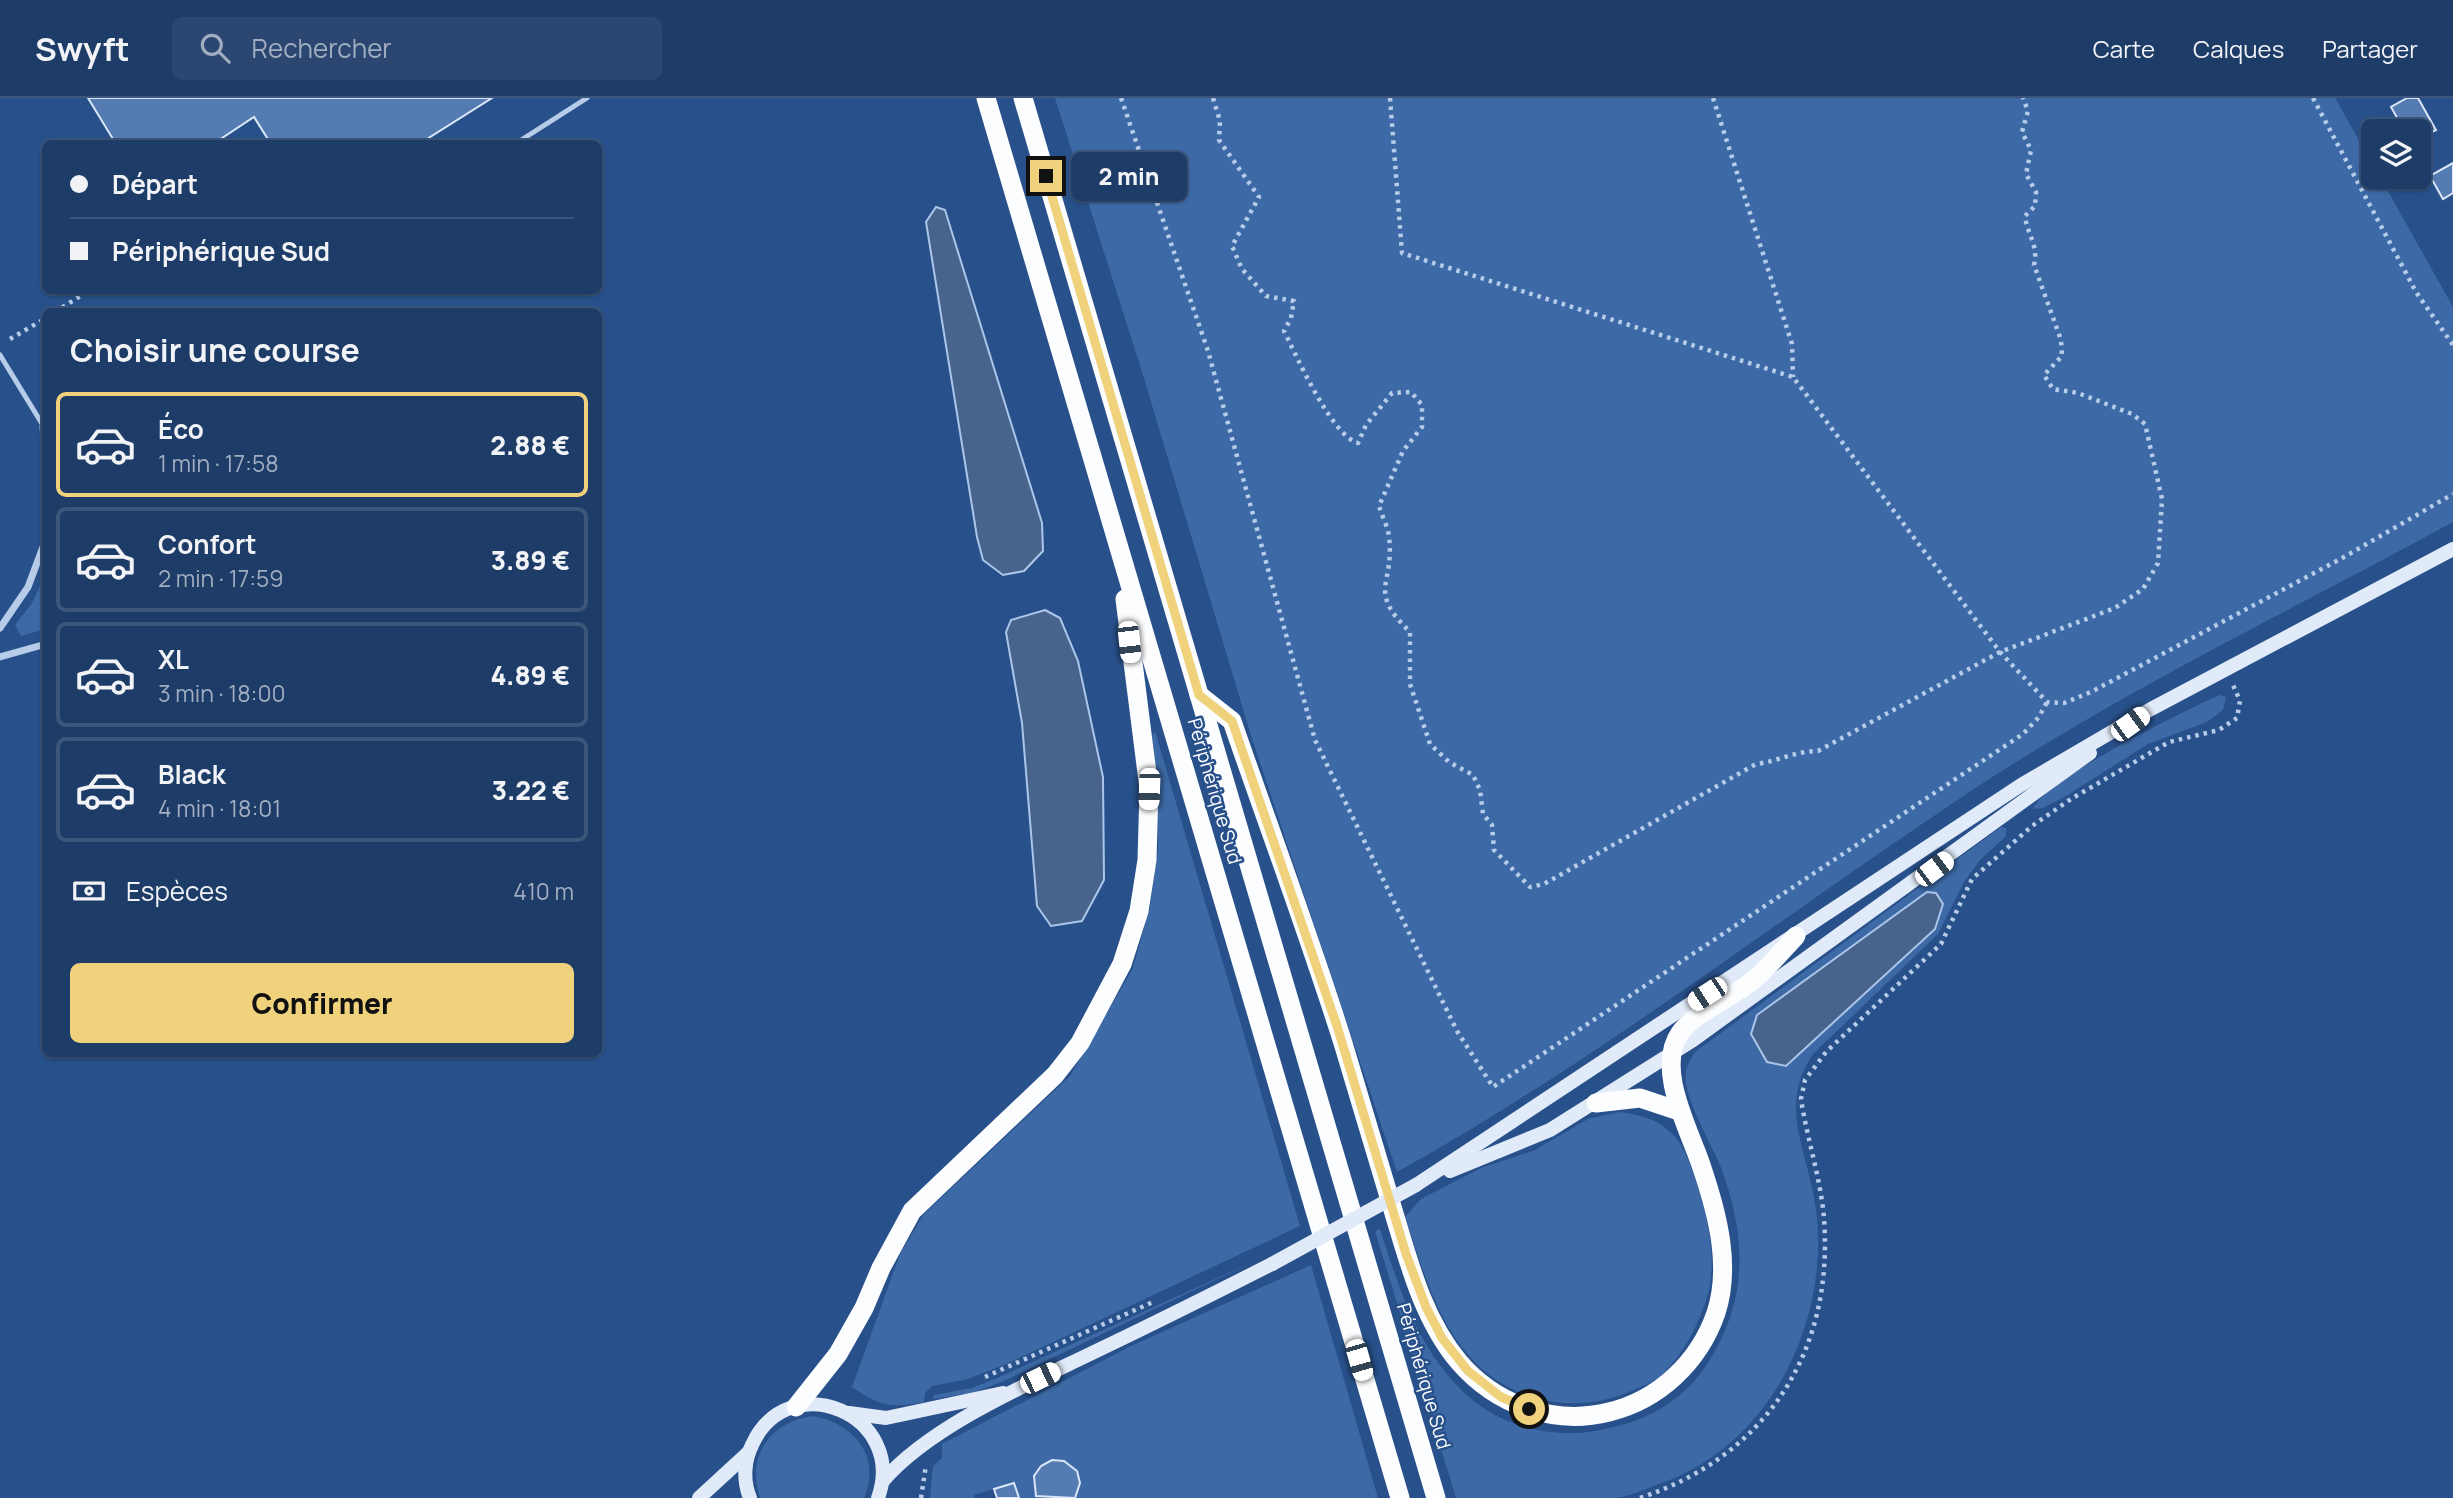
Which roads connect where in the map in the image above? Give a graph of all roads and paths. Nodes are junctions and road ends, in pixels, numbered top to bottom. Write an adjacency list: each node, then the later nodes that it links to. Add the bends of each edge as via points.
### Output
1 (587, 98): 10 (lane)
2 (986, 98): 20 (highway, Périphérique Sud)
3 (1023, 98): 28 (highway, Périphérique Sud)
4 (1121, 98): 29 (path, via 1208,351 1314,740 1457,1031 1493,1087 2023,734)
5 (1213, 98): 25 (path, via 1220,121 1219,140 1259,197 1232,246 1242,269 1266,296 1294,301 1284,331 1333,420 1348,441 1358,443 1366,425 1392,393 1411,392 1422,404 1422,428 1403,451 1378,506 1390,536 1383,596 1410,632 1410,684 1430,744 1473,775 1483,814 1492,825 1494,850 1530,887 1545,884 1756,764 1774,762 1797,751 1818,751)
6 (1390, 98): 17 (path, via 1402,253)
7 (1713, 98): 17 (path, via 1792,344)
8 (2023, 98): 25 (path, via 2028,111 2022,132 2031,150 2026,174 2036,192 2035,206 2025,216 2026,228 2032,235 2037,254 2034,265 2061,340 2062,356 2044,375 2053,389 2078,393 2146,424 2162,499 2158,564 2143,589 2115,608)
9 (2313, 98): 15 (path, via 2416,292)
10 (521, 140)
11 (84, 294): 12 (path)
12 (61, 308)
13 (42, 319): 14 (path)
14 (10, 339)
15 (2453, 345)
16 (0, 355): 18 (lane)
17 (1794, 377): 25 (path)
18 (42, 424)
19 (2453, 494): 29 (path, via 2091,692 2064,703)
20 (1119, 549): 39 (highway, via 1149,789 1147,860 1122,964 1080,1043 1055,1075 912,1211 838,1354); 48 (highway, Périphérique Sud)
21 (2453, 549): 27 (main road)
22 (42, 550): 23 (street, via 28,587)
23 (0, 628)
24 (42, 646): 26 (street)
25 (2000, 652): 29 (path)
26 (0, 657)
27 (2226, 669): 30 (main road); 50 (path, via 2240,701 2236,718 2219,730 2169,742 2032,826 1972,879 1941,943 1826,1052 1805,1080 1801,1099 1824,1217 1825,1250 1818,1311 1807,1351 1781,1400 1717,1460 1674,1487)
28 (1199, 695): 34 (highway, via 1232,721 1343,1045 1422,1298 1452,1353 1491,1391 1545,1414 1596,1415 1632,1405 1656,1392 1698,1351 1717,1309 1722,1250 1704,1172); 49 (highway, Périphérique Sud)
29 (2047, 702)
30 (2151, 709): 31 (main road, via 2021,785); 32 (main road)
31 (1796, 936): 32 (highway, via 1755,979 1680,1031); 35 (main road)
32 (1671, 1054): 33 (main road); 34 (highway)
33 (1596, 1103): 34 (highway, via 1640,1098); 35 (main road, via 1550,1130)
34 (1679, 1111)
35 (1416, 1185): 38 (main road, bridge, via 1272,1264)
36 (1157, 1300): 37 (path)
37 (984, 1378)
38 (1018, 1389): 40 (main road, via 886,1418); 41 (main road)
39 (796, 1406): 40 (main road, via 820,1404); 42 (main road, via 761,1429)
40 (849, 1413): 43 (main road, via 874,1438 882,1458)
41 (935, 1437): 43 (main road); 47 (path, via 937,1455 925,1466)
42 (749, 1452): 44 (main road); 45 (main road, via 745,1474)
43 (883, 1481): 46 (main road)
44 (699, 1498)
45 (750, 1498)
46 (878, 1498)
47 (922, 1498)
48 (1400, 1498)
49 (1436, 1498)
50 (1640, 1498)

